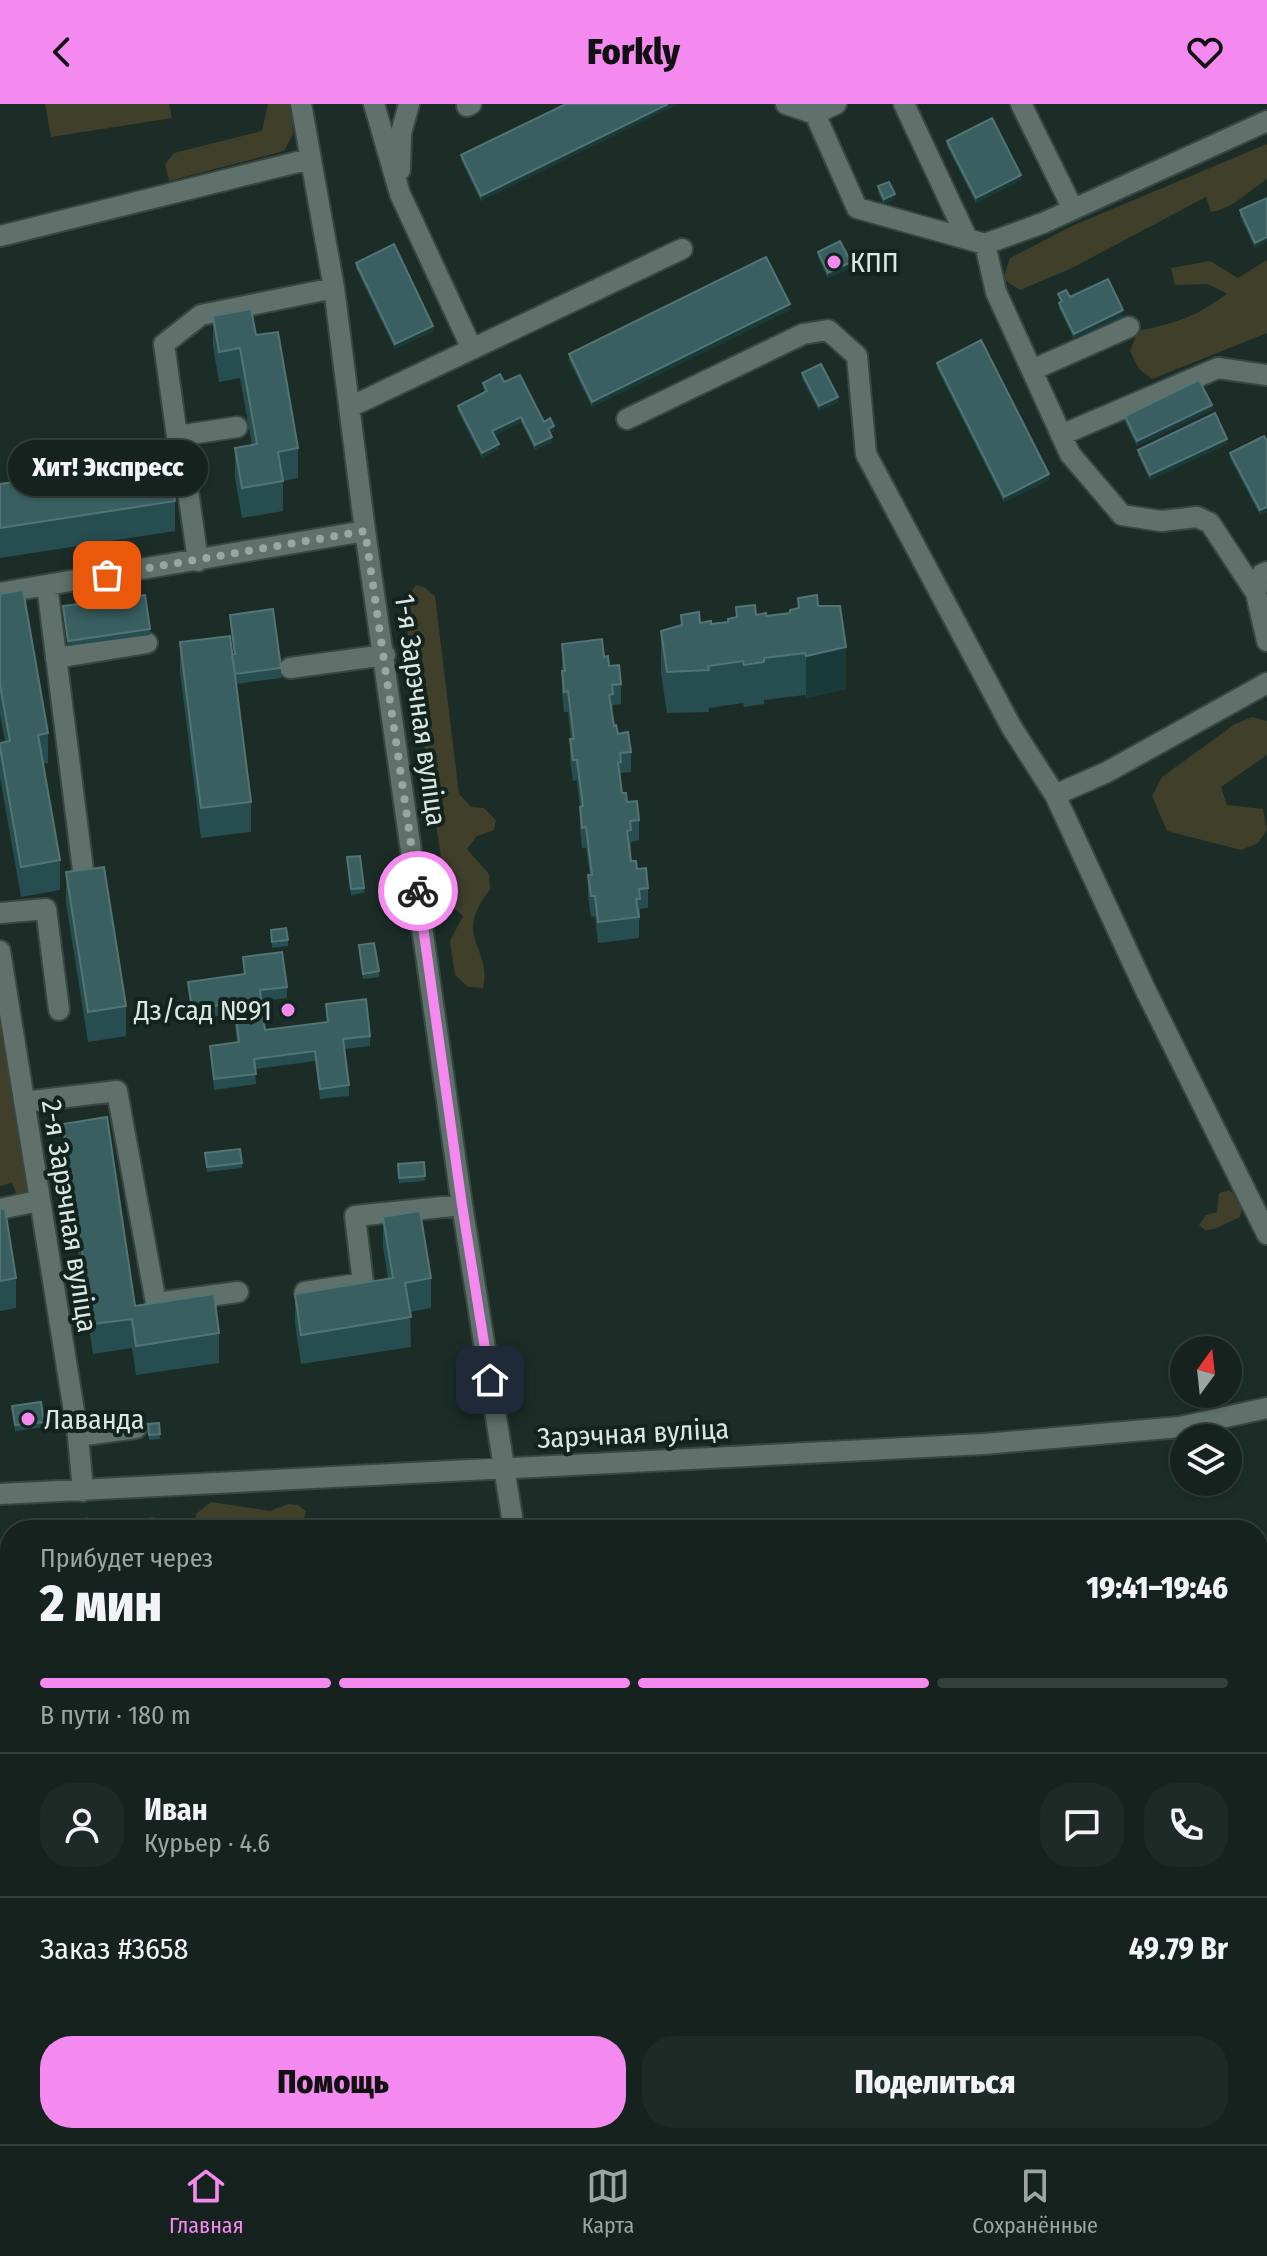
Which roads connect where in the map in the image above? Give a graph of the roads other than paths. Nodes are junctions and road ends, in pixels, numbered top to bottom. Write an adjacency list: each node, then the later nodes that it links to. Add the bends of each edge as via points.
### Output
1 (301, 104): 10 (street, 1-я Зарэчная вуліца)
2 (374, 104): 11 (street)
3 (409, 104): 11 (street, via 401,133)
4 (786, 104): 8 (street)
5 (836, 104): 8 (street)
6 (904, 104): 14 (street)
7 (1021, 104): 12 (street)
8 (815, 114): 14 (street, via 857,208)
9 (1267, 121): 12 (street)
10 (310, 159): 13 (street); 16 (street, 1-я Зарэчная вуліца)
11 (400, 194): 18 (street)
12 (1073, 209): 14 (street)
13 (0, 236)
14 (976, 240): 19 (street)
15 (682, 249): 18 (street)
16 (334, 288): 21 (street, 1-я Зарэчная вуліца); 23 (street, via 201,315 164,344 177,436)
17 (1129, 327): 19 (street)
18 (472, 349): 21 (street)
19 (1032, 370): 24 (street)
20 (1267, 375): 24 (street, via 1218,368)
21 (350, 407): 26 (street, 1-я Зарэчная вуліца)
22 (627, 419): 38 (street, via 803,334 828,330 857,356 866,454 1012,728)
23 (237, 427)
24 (1061, 435): 31 (street, via 1070,454 1122,515 1161,521 1197,517 1210,523)
25 (125, 475): 27 (street, via 171,467 186,477)
26 (365, 531): 27 (street); 34 (street, 1-я Зарэчная вуліца)
27 (198, 561): 29 (street)
28 (1267, 572): 31 (street)
29 (47, 585): 30 (street); 35 (street)
30 (0, 593)
31 (1256, 593): 32 (street)
32 (1267, 641)
33 (147, 643): 35 (street)
34 (385, 655): 36 (street); 45 (street, 1-я Зарэчная вуліца)
35 (56, 658): 39 (street)
36 (290, 668)
37 (1267, 683): 38 (street)
38 (1055, 795): 47 (street)
39 (83, 870)
40 (0, 913): 42 (street, via 46,909)
41 (0, 951): 43 (street, 2-я Зарэчная вуліца)
42 (59, 1010)
43 (24, 1102): 44 (street, 2-я Зарэчная вуліца); 48 (street, via 117,1091 156,1303)
44 (38, 1201): 46 (street); 52 (street, 2-я Зарэчная вуліца)
45 (462, 1205): 49 (street, via 355,1216 363,1283); 53 (street, 1-я Зарэчная вуліца)
46 (0, 1209)
47 (1267, 1234)
48 (238, 1292)
49 (305, 1292)
50 (1267, 1408): 53 (street, Зарэчная вуліца, via 1180,1427 984,1444)
51 (136, 1428): 52 (street)
52 (78, 1436): 54 (street, 2-я Зарэчная вуліца)
53 (504, 1467): 54 (street, Зарэчная вуліца); 56 (street, 1-я Зарэчная вуліца)
54 (83, 1491): 55 (street, Зарэчная вуліца)
55 (0, 1494)
56 (510, 1520)

